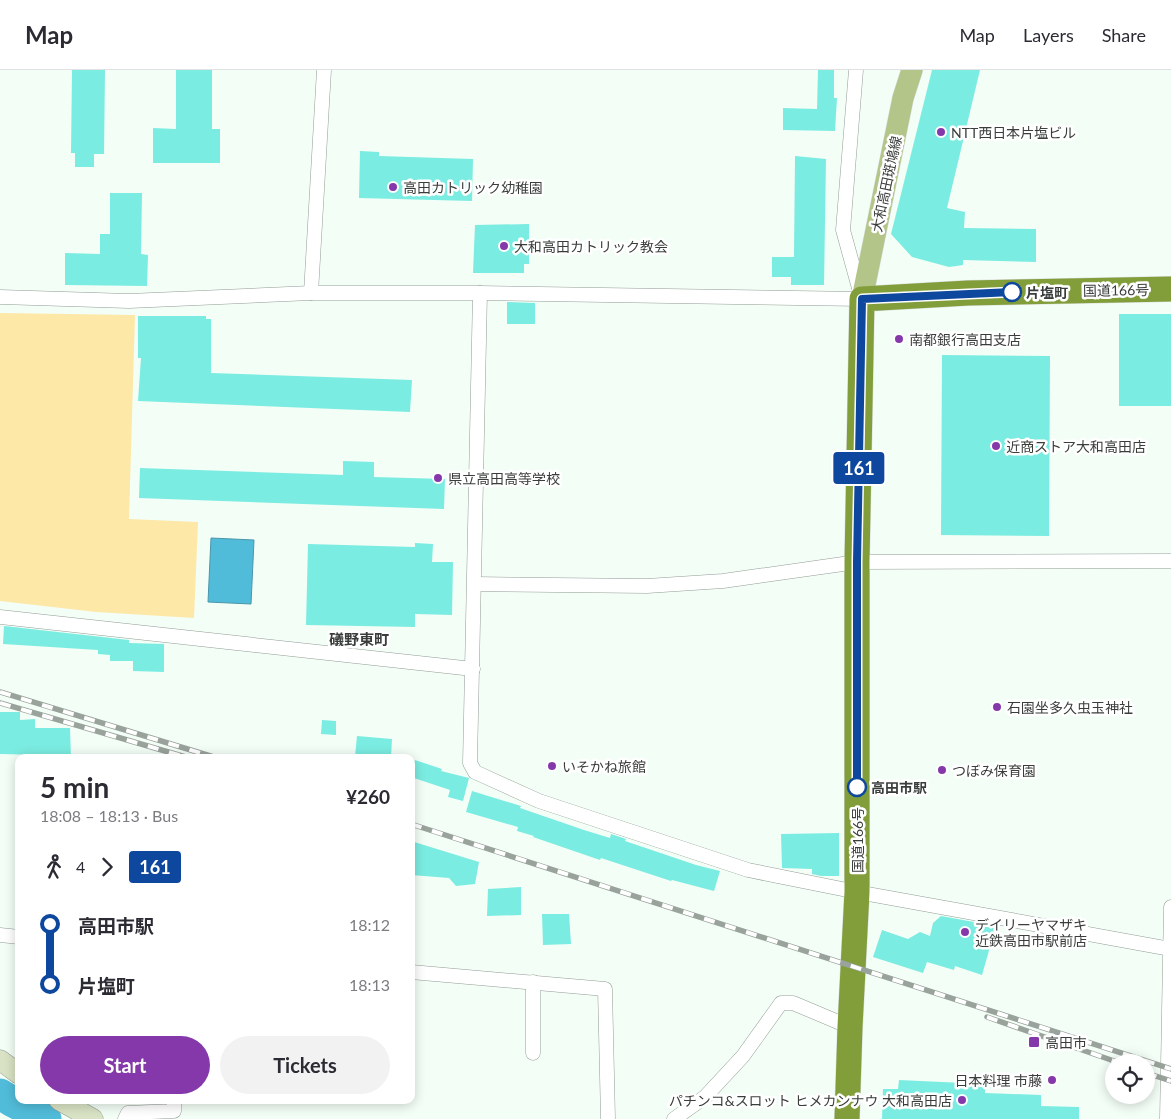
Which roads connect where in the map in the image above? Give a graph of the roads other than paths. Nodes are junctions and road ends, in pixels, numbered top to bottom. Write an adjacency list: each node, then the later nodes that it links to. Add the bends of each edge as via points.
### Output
1 (324, 70): 5 (street)
2 (856, 70): 8 (street, via 843,230)
3 (912, 70): 8 (main road, 大和高田斑鳩線, via 903,98)
4 (1171, 289): 8 (highway, 国道166号, via 968,293)
5 (310, 293): 6 (street); 7 (street, via 129,301)
6 (480, 293): 8 (street); 11 (street)
7 (0, 297)
8 (862, 299): 10 (highway, 国道166号)
9 (1171, 561): 10 (street)
10 (857, 562): 11 (street, via 722,581 647,586); 14 (highway, 国道166号)
11 (475, 584): 13 (street)
12 (0, 617): 13 (street)
13 (473, 669): 14 (street, via 470,763 475,772 539,801 748,870)
14 (857, 892): 18 (street); 21 (highway, 国道166号)
15 (1171, 907): 18 (street)
16 (0, 935): 17 (street)
17 (15, 937)
18 (1171, 949): 32 (street)
19 (415, 972): 20 (street)
20 (533, 982): 22 (street); 29 (street, via 605,989)
21 (850, 1027): 30 (street, via 793,1003 781,1003 743,1056 705,1097); 31 (highway, 国道166号)
22 (532, 1053)
23 (0, 1060): 24 (main road)
24 (15, 1071)
25 (65, 1104): 27 (main road)
26 (174, 1104): 28 (street, via 174,1111 128,1113)
27 (93, 1119)
28 (125, 1119)
29 (608, 1119)
30 (674, 1119)
31 (847, 1119)
32 (1168, 1119)

